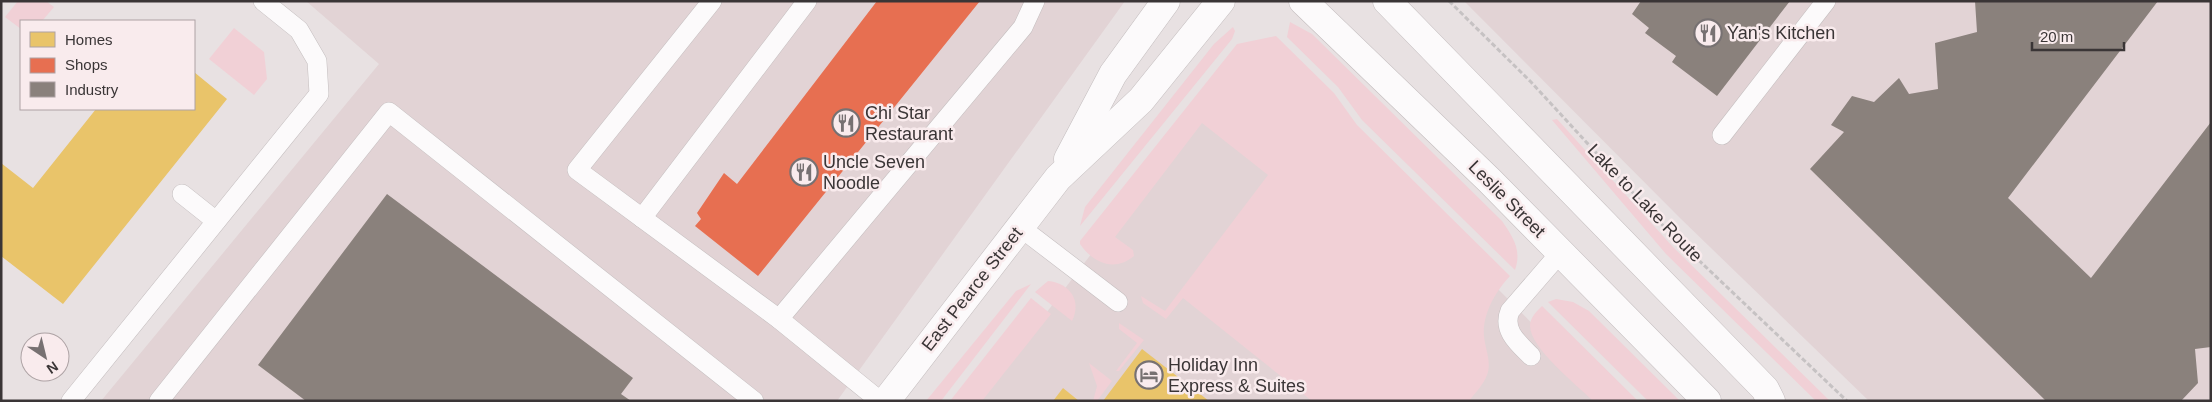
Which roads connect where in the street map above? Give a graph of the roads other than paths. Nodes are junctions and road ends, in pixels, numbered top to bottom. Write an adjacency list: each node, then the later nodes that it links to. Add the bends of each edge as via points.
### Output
1 (262, 1): 14 (lane, via 300,30 317,61 318,94)
2 (712, 1): 13 (lane, via 577,170)
3 (807, 1): 13 (lane)
4 (1035, 1): 18 (lane, via 1023,27)
5 (1166, 1): 11 (main road, East Pearce Street, via 1113,74)
6 (1222, 1): 11 (main road, East Pearce Street, via 1141,100)
7 (1304, 1): 16 (main road, Leslie Street)
8 (1387, 1): 26 (main road, via 1765,389)
9 (1826, 1): 10 (lane)
10 (1722, 135)
11 (1058, 178): 15 (main road, East Pearce Street)
12 (182, 194): 14 (lane)
13 (642, 218): 18 (lane)
14 (216, 221): 20 (lane)
15 (1020, 226): 17 (lane); 24 (main road, East Pearce Street)
16 (1560, 252): 19 (lane, via 1506,318 1510,332); 25 (main road, Leslie Street)
17 (1118, 302)
18 (779, 319): 23 (lane)
19 (1531, 356)
20 (71, 401)
21 (159, 401): 22 (lane, via 389,112)
22 (754, 401)
23 (880, 401)
24 (886, 401)
25 (1707, 401)
26 (1771, 401)

